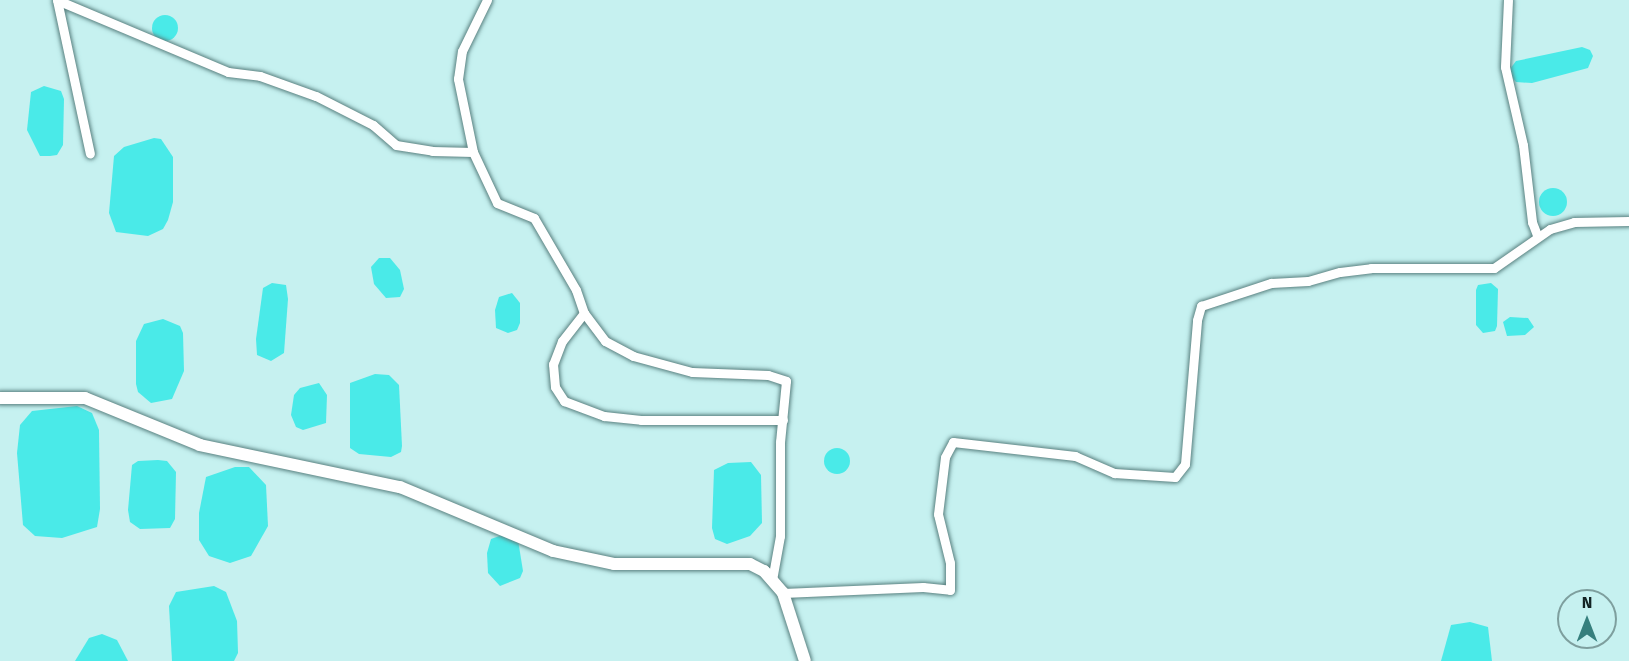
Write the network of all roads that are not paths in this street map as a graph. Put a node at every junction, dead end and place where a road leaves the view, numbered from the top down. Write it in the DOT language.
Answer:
graph roads {
  1 [pos="486,0"];
  2 [pos="1508,0"];
  3 [pos="473,152"];
  4 [pos="90,154"];
  5 [pos="1629,221"];
  6 [pos="1537,235"];
  7 [pos="584,313"];
  8 [pos="0,398"];
  9 [pos="783,420"];
  10 [pos="772,580"];
  11 [pos="783,592"];
  12 [pos="804,661"];
  1 -- 3 [label="street"];
  2 -- 6 [label="street"];
  3 -- 4 [label="street"];
  3 -- 7 [label="street"];
  5 -- 6 [label="street"];
  6 -- 11 [label="street"];
  7 -- 9 [label="street"];
  7 -- 9 [label="street"];
  8 -- 10 [label="street"];
  9 -- 10 [label="street"];
  10 -- 11 [label="street"];
  11 -- 12 [label="street"];
}
